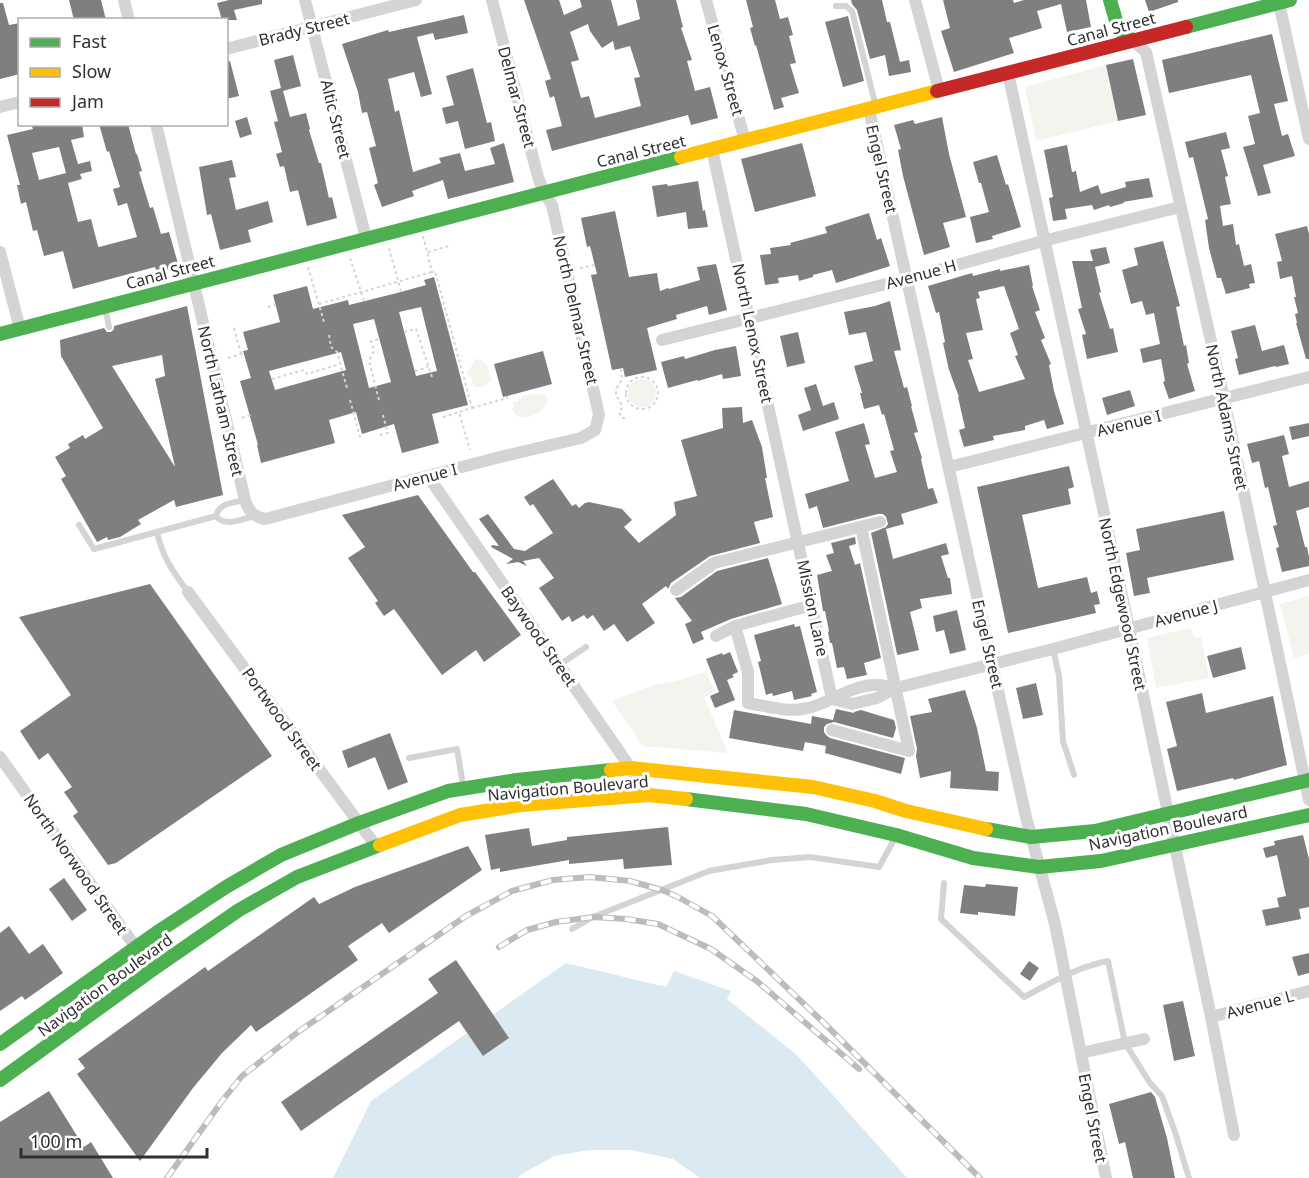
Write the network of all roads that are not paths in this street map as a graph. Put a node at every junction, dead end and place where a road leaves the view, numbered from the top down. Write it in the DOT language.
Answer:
graph roads {
  1 [pos="124,0"];
  2 [pos="305,0"];
  3 [pos="416,0"];
  4 [pos="492,0"];
  5 [pos="706,0"];
  6 [pos="915,0"];
  7 [pos="1110,0"];
  8 [pos="1285,1"];
  9 [pos="836,6"];
  10 [pos="128,18"];
  11 [pos="312,27"];
  12 [pos="1132,40"];
  13 [pos="228,48"];
  14 [pos="1008,73"];
  15 [pos="939,90"];
  16 [pos="18,102"];
  17 [pos="0,107"];
  18 [pos="872,108"];
  19 [pos="156,126"];
  20 [pos="1309,139"];
  21 [pos="745,141"];
  22 [pos="712,149"];
  23 [pos="544,193"];
  24 [pos="1180,207"];
  25 [pos="366,238"];
  26 [pos="1043,241"];
  27 [pos="0,252"];
  28 [pos="906,279"];
  29 [pos="194,283"];
  30 [pos="104,307"];
  31 [pos="750,319"];
  32 [pos="109,327"];
  33 [pos="20,329"];
  34 [pos="0,334"];
  35 [pos="662,340"];
  36 [pos="1309,377"];
  37 [pos="1224,399"];
  38 [pos="596,430"];
  39 [pos="1086,433"];
  40 [pos="949,467"];
  41 [pos="428,476"];
  42 [pos="245,500"];
  43 [pos="216,516"];
  44 [pos="254,516"];
  45 [pos="793,518"];
  46 [pos="880,522"];
  47 [pos="79,525"];
  48 [pos="861,527"];
  49 [pos="157,532"];
  50 [pos="799,542"];
  51 [pos="1309,580"];
  52 [pos="676,590"];
  53 [pos="188,592"];
  54 [pos="1264,592"];
  55 [pos="812,605"];
  56 [pos="735,626"];
  57 [pos="1129,628"];
  58 [pos="716,636"];
  59 [pos="586,647"];
  60 [pos="1053,648"];
  61 [pos="992,663"];
  62 [pos="559,665"];
  63 [pos="896,688"];
  64 [pos="832,699"];
  65 [pos="832,730"];
  66 [pos="0,757"];
  67 [pos="409,758"];
  68 [pos="631,768"];
  69 [pos="1074,775"];
  70 [pos="1307,781"];
  71 [pos="464,789"];
  72 [pos="649,795"];
  73 [pos="1309,800"];
  74 [pos="906,811"];
  75 [pos="1168,813"];
  76 [pos="1309,815"];
  77 [pos="359,824"];
  78 [pos="896,835"];
  79 [pos="1031,837"];
  80 [pos="1174,845"];
  81 [pos="376,846"];
  82 [pos="1039,867"];
  83 [pos="944,883"];
  84 [pos="572,929"];
  85 [pos="135,948"];
  86 [pos="152,970"];
  87 [pos="1065,975"];
  88 [pos="1309,991"];
  89 [pos="1211,1017"];
  90 [pos="1144,1038"];
  91 [pos="1125,1043"];
  92 [pos="0,1044"];
  93 [pos="1080,1053"];
  94 [pos="0,1080"];
  95 [pos="1234,1135"];
  96 [pos="1106,1178"];
  97 [pos="1189,1178"];
  1 -- 10 [label="street"];
  2 -- 11 [label="street, Altic Street"];
  3 -- 11 [label="street, Brady Street"];
  4 -- 23 [label="street, Delmar Street"];
  5 -- 21 [label="street, Lenox Street"];
  6 -- 15 [label="street"];
  7 -- 12 [label="main road"];
  8 -- 12 [label="main road, Canal Street"];
  8 -- 20 [label="street"];
  9 -- 18 [label="lane"];
  11 -- 13 [label="street, Brady Street"];
  11 -- 25 [label="street, Altic Street"];
  12 -- 14 [label="main road, Canal Street"];
  12 -- 24 [label="street, North Adams Street"];
  14 -- 15 [label="main road, Canal Street"];
  14 -- 26 [label="street, North Edgewood Street"];
  15 -- 18 [label="main road, Canal Street"];
  16 -- 17 [label="street"];
  18 -- 21 [label="main road, Canal Street"];
  18 -- 28 [label="street, Engel Street"];
  19 -- 29 [label="street, North Latham Street"];
  21 -- 22 [label="main road, Canal Street"];
  22 -- 23 [label="main road, Canal Street"];
  22 -- 31 [label="street, North Lenox Street"];
  23 -- 25 [label="main road, Canal Street"];
  23 -- 38 [label="street, North Delmar Street"];
  24 -- 26 [label="street, Avenue H"];
  24 -- 37 [label="street, North Adams Street"];
  25 -- 29 [label="main road, Canal Street"];
  26 -- 28 [label="street, Avenue H"];
  26 -- 39 [label="street, North Edgewood Street"];
  27 -- 33 [label="street"];
  28 -- 31 [label="street, Avenue H"];
  28 -- 40 [label="street, Engel Street"];
  29 -- 30 [label="main road, Canal Street"];
  29 -- 42 [label="street, North Latham Street"];
  30 -- 32 [label="lane"];
  30 -- 33 [label="main road, Canal Street"];
  31 -- 35 [label="street, Avenue H"];
  31 -- 45 [label="street, North Lenox Street"];
  33 -- 34 [label="main road, Canal Street"];
  36 -- 37 [label="street, Avenue I"];
  37 -- 39 [label="street, Avenue I"];
  37 -- 54 [label="street, North Adams Street"];
  38 -- 41 [label="street, Avenue I"];
  39 -- 40 [label="street, Avenue I"];
  39 -- 57 [label="street, North Edgewood Street"];
  40 -- 61 [label="street, Engel Street"];
  41 -- 44 [label="street, Avenue I"];
  41 -- 62 [label="street, Baywood Street"];
  42 -- 43 [label="lane"];
  42 -- 44 [label="street, North Latham Street"];
  43 -- 44 [label="lane"];
  43 -- 49 [label="lane"];
  45 -- 50 [label="street, Mission Lane"];
  46 -- 48 [label="street"];
  47 -- 49 [label="lane"];
  48 -- 50 [label="street"];
  48 -- 63 [label="street"];
  49 -- 53 [label="lane"];
  50 -- 52 [label="street"];
  50 -- 55 [label="street, Mission Lane"];
  51 -- 54 [label="street, Avenue J"];
  53 -- 77 [label="street, Portwood Street"];
  54 -- 57 [label="street, Avenue J"];
  54 -- 70 [label="street, North Adams Street"];
  55 -- 56 [label="street"];
  55 -- 64 [label="street, Mission Lane"];
  56 -- 58 [label="street"];
  56 -- 64 [label="street, Avenue J"];
  57 -- 60 [label="street, Avenue J"];
  57 -- 75 [label="street, North Edgewood Street"];
  59 -- 62 [label="lane"];
  60 -- 61 [label="street, Avenue J"];
  60 -- 69 [label="lane"];
  61 -- 63 [label="street, Avenue J"];
  61 -- 79 [label="street, Engel Street"];
  62 -- 68 [label="street, Baywood Street"];
  63 -- 64 [label="street, Avenue J"];
  63 -- 65 [label="street"];
  66 -- 85 [label="street, North Norwood Street"];
  67 -- 71 [label="lane"];
  68 -- 71 [label="main road, Navigation Boulevard"];
  68 -- 72 [label="street, Baywood Street"];
  68 -- 74 [label="main road, Navigation Boulevard"];
  70 -- 73 [label="street, North Adams Street"];
  70 -- 75 [label="main road, Navigation Boulevard"];
  71 -- 77 [label="main road, Navigation Boulevard"];
  72 -- 78 [label="main road, Navigation Boulevard"];
  72 -- 81 [label="main road, Navigation Boulevard"];
  74 -- 78 [label="main road"];
  74 -- 79 [label="main road, Navigation Boulevard"];
  75 -- 79 [label="main road, Navigation Boulevard"];
  75 -- 80 [label="street, North Edgewood Street"];
  76 -- 80 [label="main road, Navigation Boulevard"];
  77 -- 81 [label="street, Portwood Street"];
  77 -- 85 [label="main road, Navigation Boulevard"];
  78 -- 82 [label="main road, Navigation Boulevard"];
  78 -- 84 [label="lane"];
  79 -- 82 [label="street, Engel Street"];
  80 -- 82 [label="main road, Navigation Boulevard"];
  80 -- 89 [label="street, North Edgewood Street"];
  81 -- 86 [label="main road, Navigation Boulevard"];
  82 -- 87 [label="street, Engel Street"];
  83 -- 87 [label="lane"];
  85 -- 86 [label="street, North Norwood Street"];
  85 -- 92 [label="main road, Navigation Boulevard"];
  86 -- 94 [label="main road, Navigation Boulevard"];
  87 -- 91 [label="lane"];
  87 -- 93 [label="street, Engel Street"];
  88 -- 89 [label="street, Avenue L"];
  89 -- 95 [label="street, North Edgewood Street"];
  90 -- 91 [label="street"];
  91 -- 93 [label="street"];
  91 -- 97 [label="lane"];
  93 -- 96 [label="street, Engel Street"];
}
